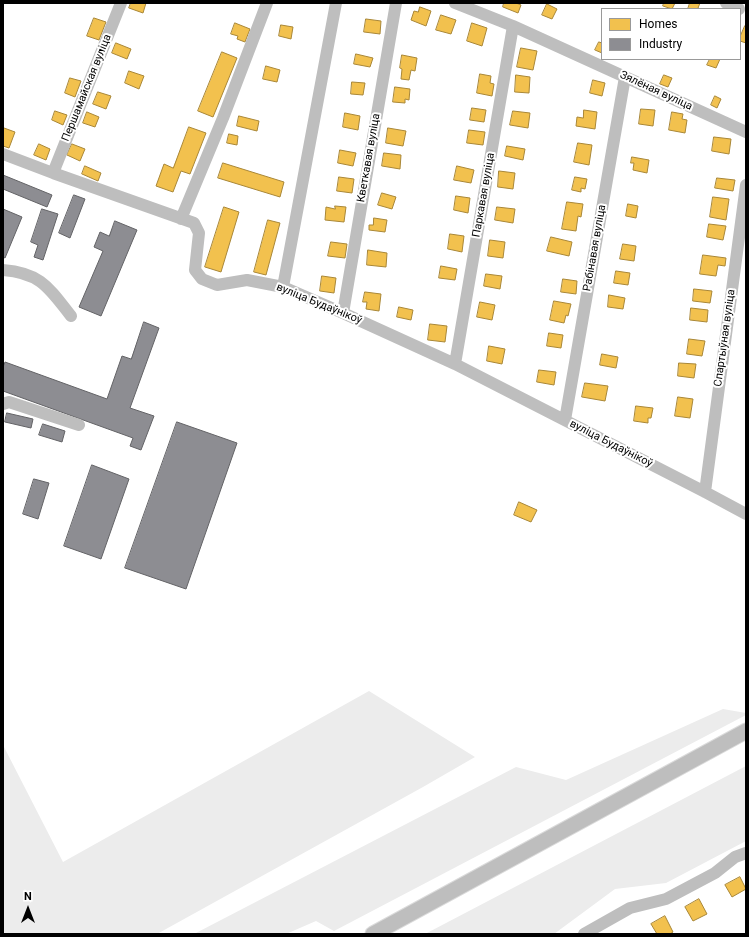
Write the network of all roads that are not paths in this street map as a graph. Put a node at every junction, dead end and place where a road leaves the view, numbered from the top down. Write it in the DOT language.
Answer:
graph roads {
  1 [pos="121,3"];
  2 [pos="267,3"];
  3 [pos="336,3"];
  4 [pos="396,3"];
  5 [pos="455,3"];
  6 [pos="726,3"];
  7 [pos="737,8"];
  8 [pos="513,26"];
  9 [pos="625,77"];
  10 [pos="746,132"];
  11 [pos="3,154"];
  12 [pos="53,173"];
  13 [pos="746,185"];
  14 [pos="180,219"];
  15 [pos="3,270"];
  16 [pos="283,287"];
  17 [pos="343,313"];
  18 [pos="71,316"];
  19 [pos="455,364"];
  20 [pos="3,404"];
  21 [pos="565,420"];
  22 [pos="80,425"];
  23 [pos="705,492"];
  24 [pos="746,514"];
  25 [pos="746,731"];
  26 [pos="746,853"];
  27 [pos="373,934"];
  28 [pos="584,934"];
  1 -- 12 [label="street, Першамайская вуліца"];
  2 -- 14 [label="street"];
  3 -- 16 [label="street"];
  4 -- 17 [label="street, Кветкавая вуліца"];
  5 -- 8 [label="street, Зялёная вуліца"];
  6 -- 7 [label="street"];
  8 -- 9 [label="street, Зялёная вуліца"];
  8 -- 19 [label="street, Паркавая вуліца"];
  9 -- 10 [label="street, Зялёная вуліца"];
  9 -- 21 [label="street, Рабінавая вуліца"];
  11 -- 12 [label="street, вуліца Будаўнікоў"];
  12 -- 14 [label="street, вуліца Будаўнікоў"];
  13 -- 23 [label="street, Спартыўная вуліца"];
  14 -- 16 [label="street, вуліца Будаўнікоў"];
  15 -- 18 [label="street"];
  16 -- 17 [label="street, вуліца Будаўнікоў"];
  17 -- 19 [label="street, вуліца Будаўнікоў"];
  19 -- 21 [label="street, вуліца Будаўнікоў"];
  20 -- 22 [label="street"];
  21 -- 23 [label="street, вуліца Будаўнікоў"];
  23 -- 24 [label="street, вуліца Будаўнікоў"];
  25 -- 27 [label="main road"];
  26 -- 28 [label="street"];
}
